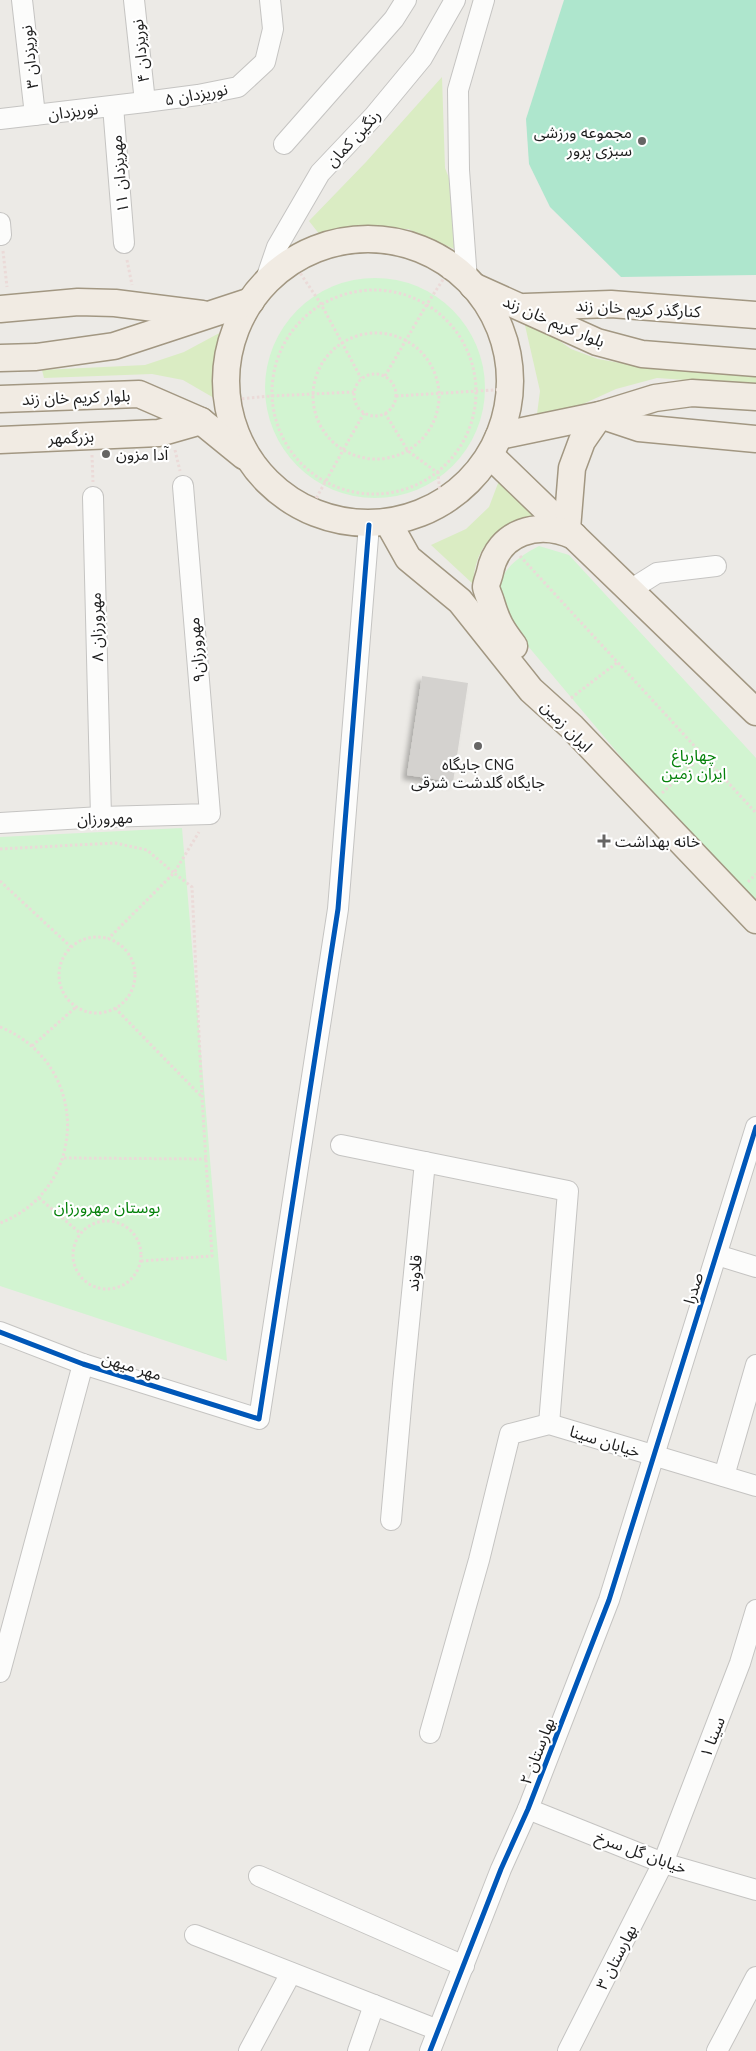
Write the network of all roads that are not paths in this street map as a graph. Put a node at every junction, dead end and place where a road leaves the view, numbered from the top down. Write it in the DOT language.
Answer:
graph roads {
  1 [pos="22,0"];
  2 [pos="134,0"];
  3 [pos="270,0"];
  4 [pos="406,0"];
  5 [pos="455,0"];
  6 [pos="484,0"];
  7 [pos="393,10"];
  8 [pos="145,102"];
  9 [pos="113,106"];
  10 [pos="35,115"];
  11 [pos="0,119"];
  12 [pos="284,144"];
  13 [pos="124,243"];
  14 [pos="464,277"];
  15 [pos="257,293"];
  16 [pos="520,307"];
  17 [pos="5,308"];
  18 [pos="205,315"];
  19 [pos="756,315"];
  20 [pos="0,358"];
  21 [pos="756,364"];
  22 [pos="756,397"];
  23 [pos="0,399"];
  24 [pos="600,415"];
  25 [pos="201,421"];
  26 [pos="756,439"];
  27 [pos="0,440"];
  28 [pos="495,446"];
  29 [pos="251,462"];
  30 [pos="183,486"];
  31 [pos="93,497"];
  32 [pos="379,524"];
  33 [pos="571,533"];
  34 [pos="716,566"];
  35 [pos="630,590"];
  36 [pos="756,712"];
  37 [pos="565,717"];
  38 [pos="210,814"];
  39 [pos="101,817"];
  40 [pos="0,824"];
  41 [pos="756,920"];
  42 [pos="756,1127"];
  43 [pos="341,1145"];
  44 [pos="425,1162"];
  45 [pos="716,1255"];
  46 [pos="756,1267"];
  47 [pos="0,1332"];
  48 [pos="83,1364"];
  49 [pos="756,1365"];
  50 [pos="549,1424"];
  51 [pos="655,1456"];
  52 [pos="724,1476"];
  53 [pos="756,1486"];
  54 [pos="391,1520"];
  55 [pos="756,1610"];
  56 [pos="6,1628"];
  57 [pos="748,1666"];
  58 [pos="0,1672"];
  59 [pos="430,1733"];
  60 [pos="528,1809"];
  61 [pos="663,1863"];
  62 [pos="259,1876"];
  63 [pos="756,1890"];
  64 [pos="195,1935"];
  65 [pos="464,1966"];
  66 [pos="291,1973"];
  67 [pos="756,1976"];
  68 [pos="374,2005"];
  69 [pos="438,2030"];
  70 [pos="249,2051"];
  71 [pos="358,2051"];
  72 [pos="430,2051"];
  73 [pos="568,2051"];
  74 [pos="717,2051"];
  1 -- 10 [label="street, نوریزدان ۳"];
  2 -- 8 [label="street, نوریزدان ۴"];
  3 -- 8 [label="street, نوریزدان ۵"];
  4 -- 7 [label="street"];
  5 -- 15 [label="street, رنگین کمان"];
  6 -- 14 [label="street"];
  7 -- 12 [label="street"];
  8 -- 9 [label="street, نوریزدان"];
  9 -- 10 [label="street, نوریزدان"];
  9 -- 13 [label="street, مهریزدان ۱۱"];
  10 -- 11 [label="street, نوریزدان"];
  14 -- 15 [label="main road, بلوار کریم خان زند"];
  14 -- 16 [label="main road, بلوار کریم خان زند"];
  14 -- 28 [label="main road"];
  15 -- 18 [label="main road"];
  15 -- 29 [label="main road"];
  16 -- 19 [label="main road, کنارگذر کریم خان زند"];
  16 -- 21 [label="main road, بلوار کریم خان زند"];
  17 -- 18 [label="main road"];
  18 -- 20 [label="main road"];
  22 -- 24 [label="main road"];
  23 -- 25 [label="main road, بلوار کریم خان زند"];
  24 -- 26 [label="main road"];
  24 -- 28 [label="main road"];
  24 -- 33 [label="main road"];
  25 -- 27 [label="main road, بزرگمهر"];
  25 -- 29 [label="main road, بلوار کریم خان زند"];
  28 -- 32 [label="main road"];
  28 -- 33 [label="main road"];
  29 -- 32 [label="main road"];
  30 -- 38 [label="street, مهرورزان۹"];
  31 -- 39 [label="street, مهرورزان ۸"];
  32 -- 37 [label="main road, ایران زمین"];
  32 -- 48 [label="street, مهر میهن"];
  33 -- 35 [label="main road"];
  33 -- 37 [label="main road"];
  34 -- 35 [label="street"];
  35 -- 36 [label="main road"];
  37 -- 41 [label="main road, ایران زمین"];
  38 -- 39 [label="street, مهرورزان"];
  39 -- 40 [label="street, مهرورزان"];
  42 -- 45 [label="street, صدرا"];
  43 -- 44 [label="street"];
  44 -- 50 [label="street"];
  44 -- 54 [label="street, قلاوند"];
  45 -- 46 [label="street"];
  45 -- 51 [label="street, صدرا"];
  47 -- 48 [label="street, مهر میهن"];
  48 -- 56 [label="street"];
  49 -- 52 [label="street"];
  50 -- 51 [label="street, خیابان سینا"];
  50 -- 59 [label="street, خیابان سینا"];
  51 -- 52 [label="street, خیابان سینا"];
  51 -- 60 [label="street, بهارستان ۲"];
  52 -- 53 [label="street, خیابان سینا"];
  55 -- 57 [label="street, سینا ۱"];
  56 -- 58 [label="street"];
  57 -- 61 [label="street, سینا ۱"];
  60 -- 61 [label="street, خیابان گل سرخ"];
  60 -- 65 [label="street, بهارستان ۲"];
  61 -- 63 [label="street, خیابان گل سرخ"];
  61 -- 73 [label="street, بهارستان ۳"];
  62 -- 65 [label="street"];
  64 -- 66 [label="street"];
  65 -- 69 [label="street, بهارستان ۲"];
  66 -- 68 [label="street"];
  66 -- 70 [label="street"];
  67 -- 74 [label="street"];
  68 -- 69 [label="street"];
  68 -- 71 [label="street"];
  69 -- 72 [label="street, بهارستان ۲"];
}
